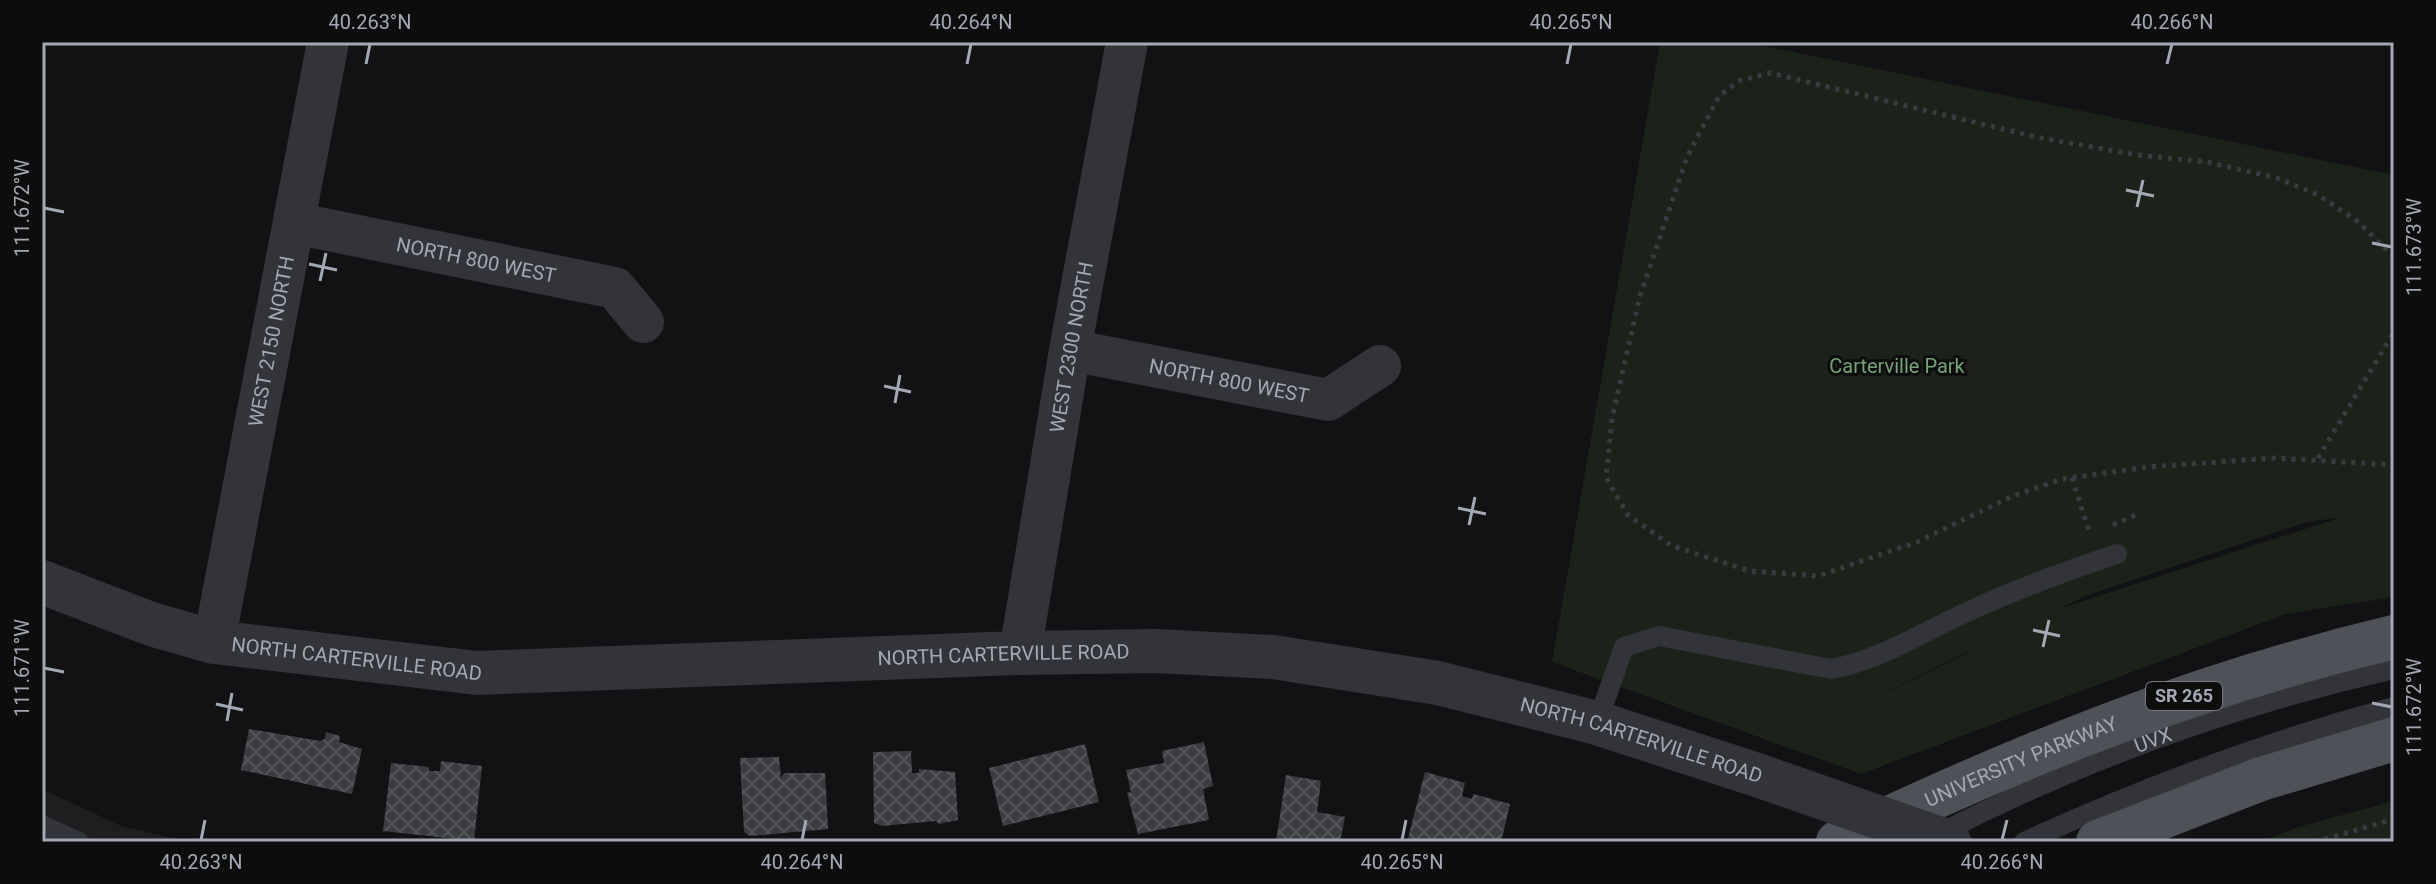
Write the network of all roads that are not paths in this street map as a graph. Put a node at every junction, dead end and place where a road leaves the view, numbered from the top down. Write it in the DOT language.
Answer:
graph roads {
  1 [pos="328,42"];
  2 [pos="1127,42"];
  3 [pos="294,223"];
  4 [pos="643,322"];
  5 [pos="1070,350"];
  6 [pos="1380,366"];
  7 [pos="2117,554"];
  8 [pos="42,582"];
  9 [pos="2394,637"];
  10 [pos="214,642"];
  11 [pos="1020,653"];
  12 [pos="2394,669"];
  13 [pos="2394,707"];
  14 [pos="1597,723"];
  15 [pos="2394,739"];
  16 [pos="42,825"];
  17 [pos="79,842"];
  18 [pos="1838,842"];
  19 [pos="1924,842"];
  20 [pos="1949,842"];
  21 [pos="2024,842"];
  22 [pos="2098,842"];
  1 -- 3 [label="street, WEST 2150 NORTH"];
  2 -- 5 [label="street, WEST 2300 NORTH"];
  3 -- 4 [label="street, NORTH 800 WEST"];
  3 -- 10 [label="street, WEST 2150 NORTH"];
  5 -- 6 [label="street, NORTH 800 WEST"];
  5 -- 11 [label="street, WEST 2300 NORTH"];
  7 -- 14 [label="lane"];
  8 -- 10 [label="street, NORTH CARTERVILLE ROAD"];
  9 -- 18 [label="main road, UNIVERSITY PARKWAY / SR 265"];
  10 -- 11 [label="street, NORTH CARTERVILLE ROAD"];
  11 -- 14 [label="street, NORTH CARTERVILLE ROAD"];
  12 -- 19 [label="lane, UVX"];
  13 -- 21 [label="lane"];
  14 -- 20 [label="street, NORTH CARTERVILLE ROAD, bridge"];
  15 -- 22 [label="main road"];
  16 -- 17 [label="lane"];
}
